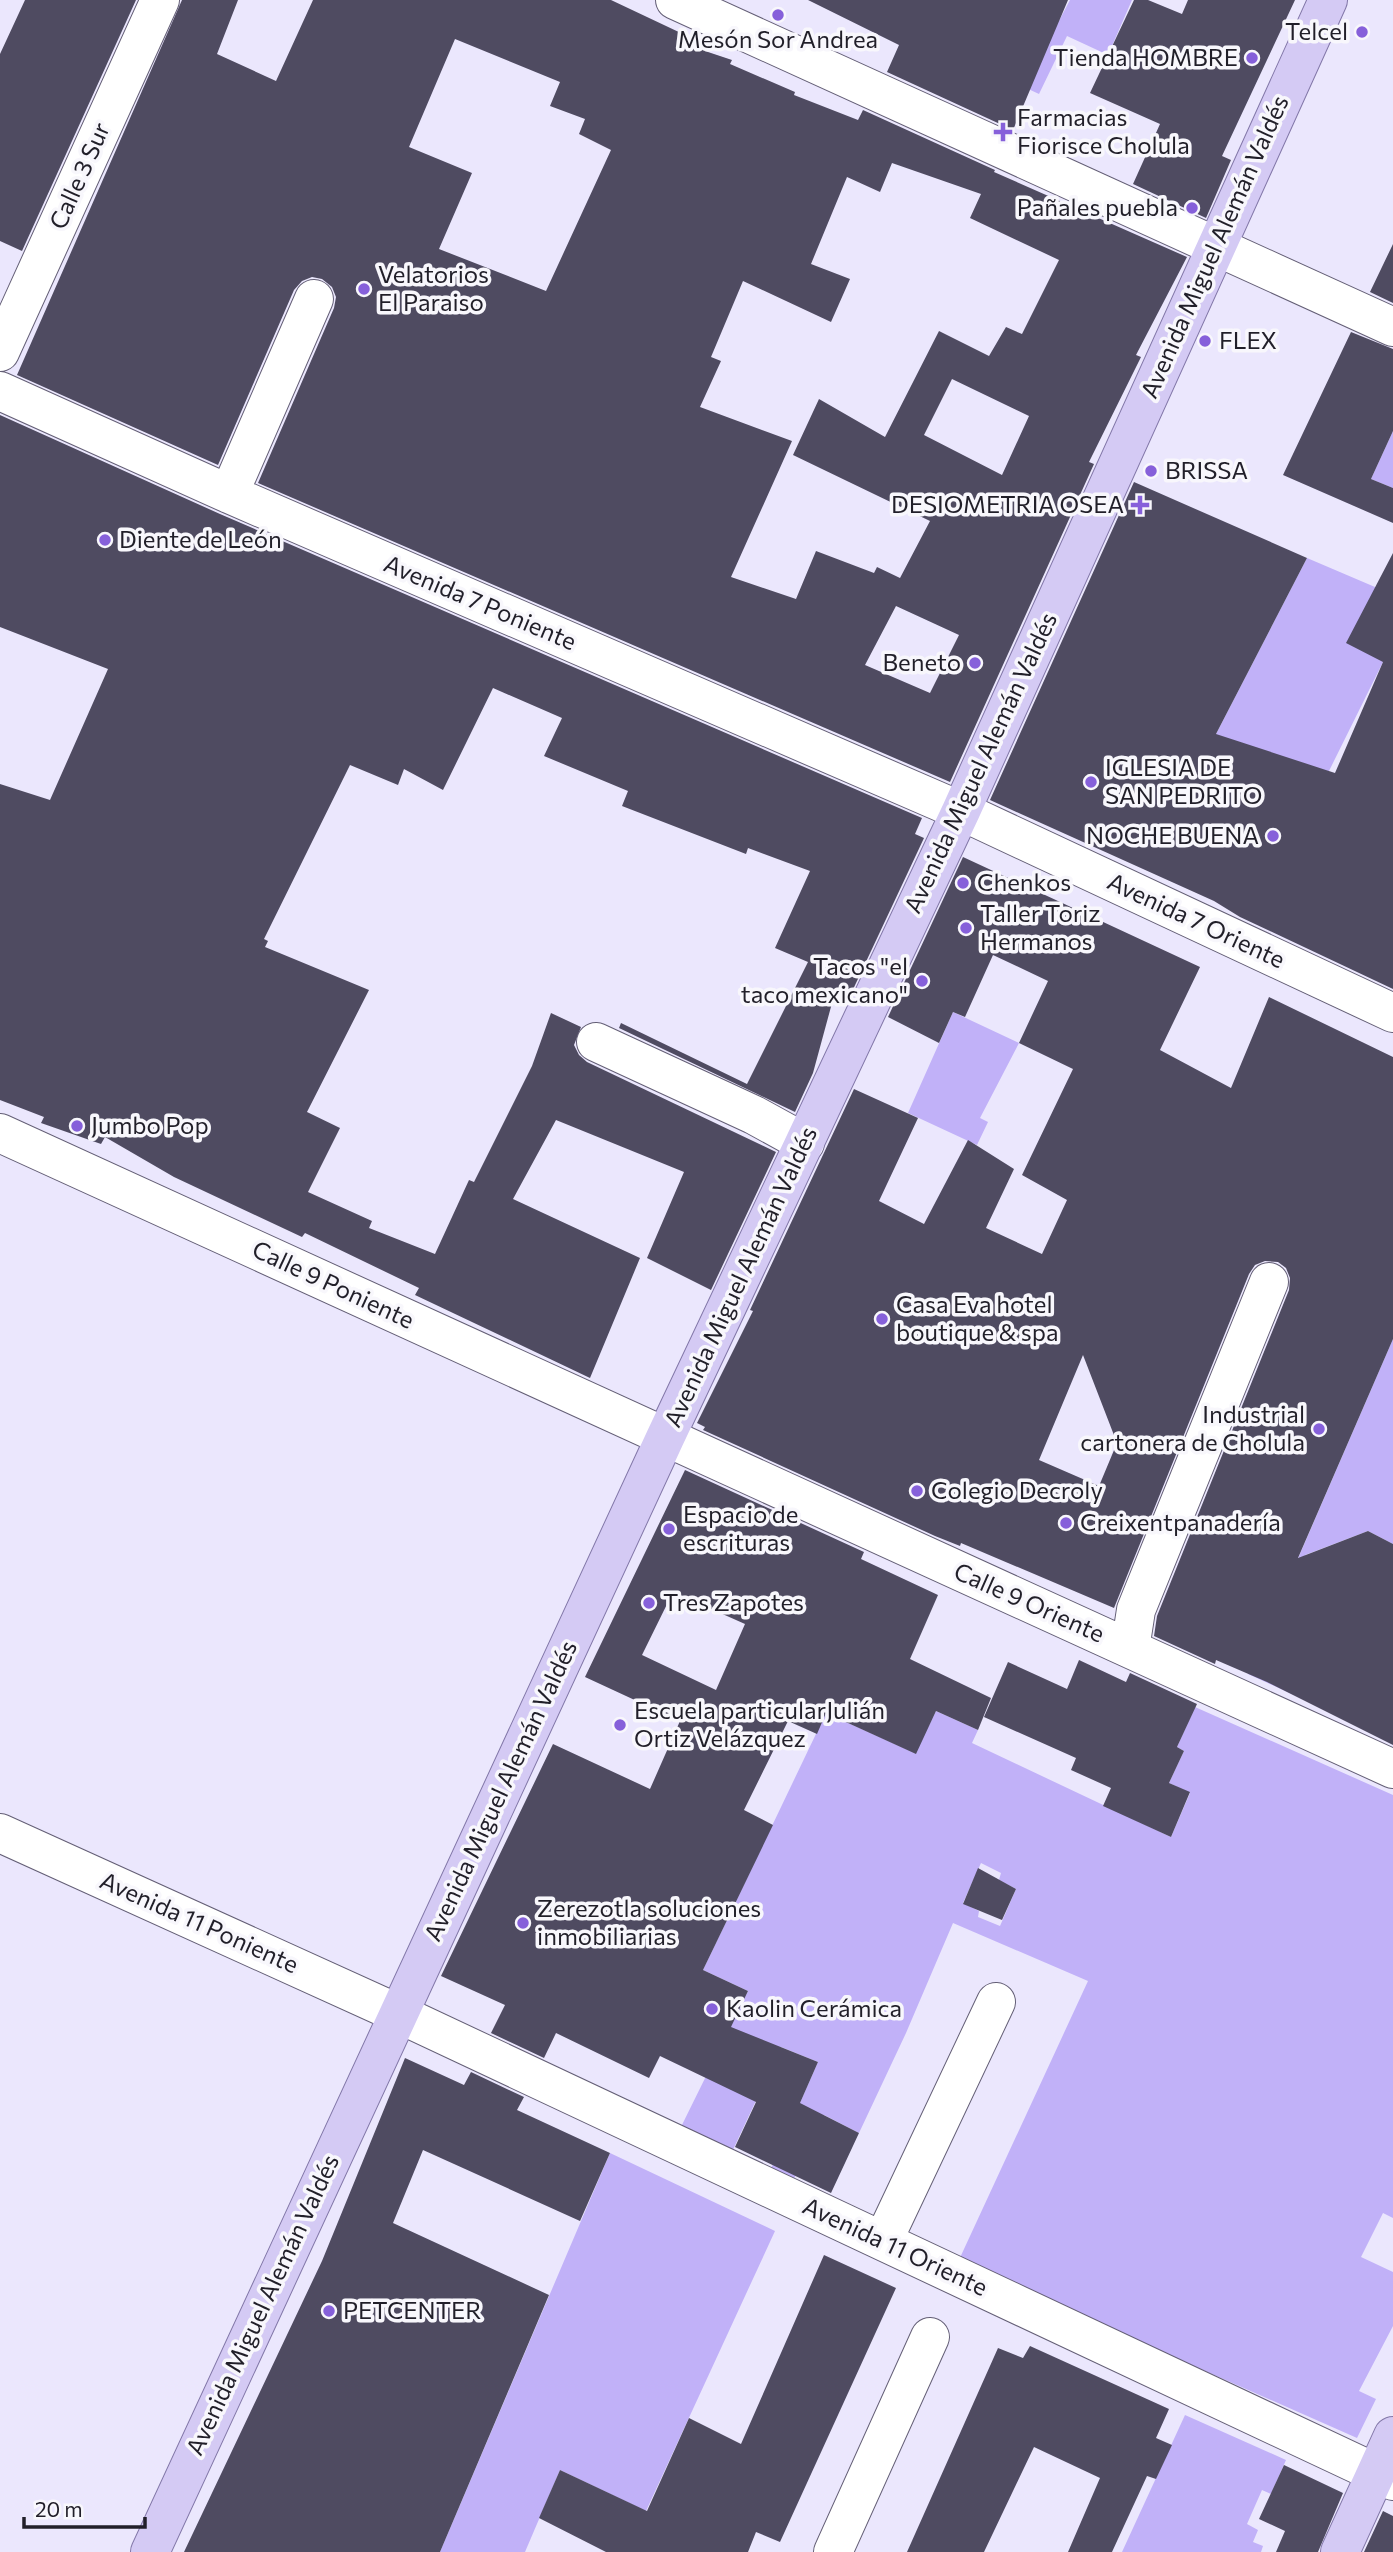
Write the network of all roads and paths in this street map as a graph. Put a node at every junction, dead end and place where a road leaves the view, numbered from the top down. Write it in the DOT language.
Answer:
graph roads {
  1 [pos="160,0"];
  2 [pos="675,0"];
  3 [pos="1328,0"];
  4 [pos="1215,245"];
  5 [pos="314,299"];
  6 [pos="1393,327"];
  7 [pos="0,352"];
  8 [pos="0,391"];
  9 [pos="229,494"];
  10 [pos="961,811"];
  11 [pos="1393,1013"];
  12 [pos="596,1042"];
  13 [pos="0,1133"];
  14 [pos="805,1143"];
  15 [pos="1269,1282"];
  16 [pos="665,1438"];
  17 [pos="1130,1649"];
  18 [pos="1393,1769"];
  19 [pos="0,1833"];
  20 [pos="996,2002"];
  21 [pos="397,2013"];
  22 [pos="883,2241"];
  23 [pos="930,2337"];
  24 [pos="1393,2436"];
  25 [pos="1384,2477"];
  26 [pos="150,2552"];
  27 [pos="833,2552"];
  28 [pos="1340,2552"];
  1 -- 7 [label="street, Calle 3 Sur"];
  2 -- 4 [label="street"];
  3 -- 4 [label="main road, Avenida Miguel Alemán Valdés"];
  4 -- 6 [label="street"];
  4 -- 10 [label="main road, Avenida Miguel Alemán Valdés"];
  5 -- 9 [label="street"];
  8 -- 9 [label="street, Avenida 7 Poniente"];
  9 -- 10 [label="street, Avenida 7 Poniente"];
  10 -- 11 [label="street, Avenida 7 Oriente"];
  10 -- 14 [label="main road, Avenida Miguel Alemán Valdés"];
  12 -- 14 [label="street"];
  13 -- 16 [label="street, Calle 9 Poniente"];
  14 -- 16 [label="main road, Avenida Miguel Alemán Valdés"];
  15 -- 17 [label="street"];
  16 -- 17 [label="street, Calle 9 Oriente"];
  16 -- 21 [label="main road, Avenida Miguel Alemán Valdés"];
  17 -- 18 [label="street, Calle 9 Oriente"];
  19 -- 21 [label="street, Avenida 11 Poniente"];
  20 -- 22 [label="street"];
  21 -- 22 [label="street, Avenida 11 Oriente"];
  21 -- 26 [label="main road, Avenida Miguel Alemán Valdés"];
  22 -- 25 [label="street, Avenida 11 Oriente"];
  23 -- 27 [label="street"];
  24 -- 25 [label="main road"];
  25 -- 28 [label="main road"];
}
